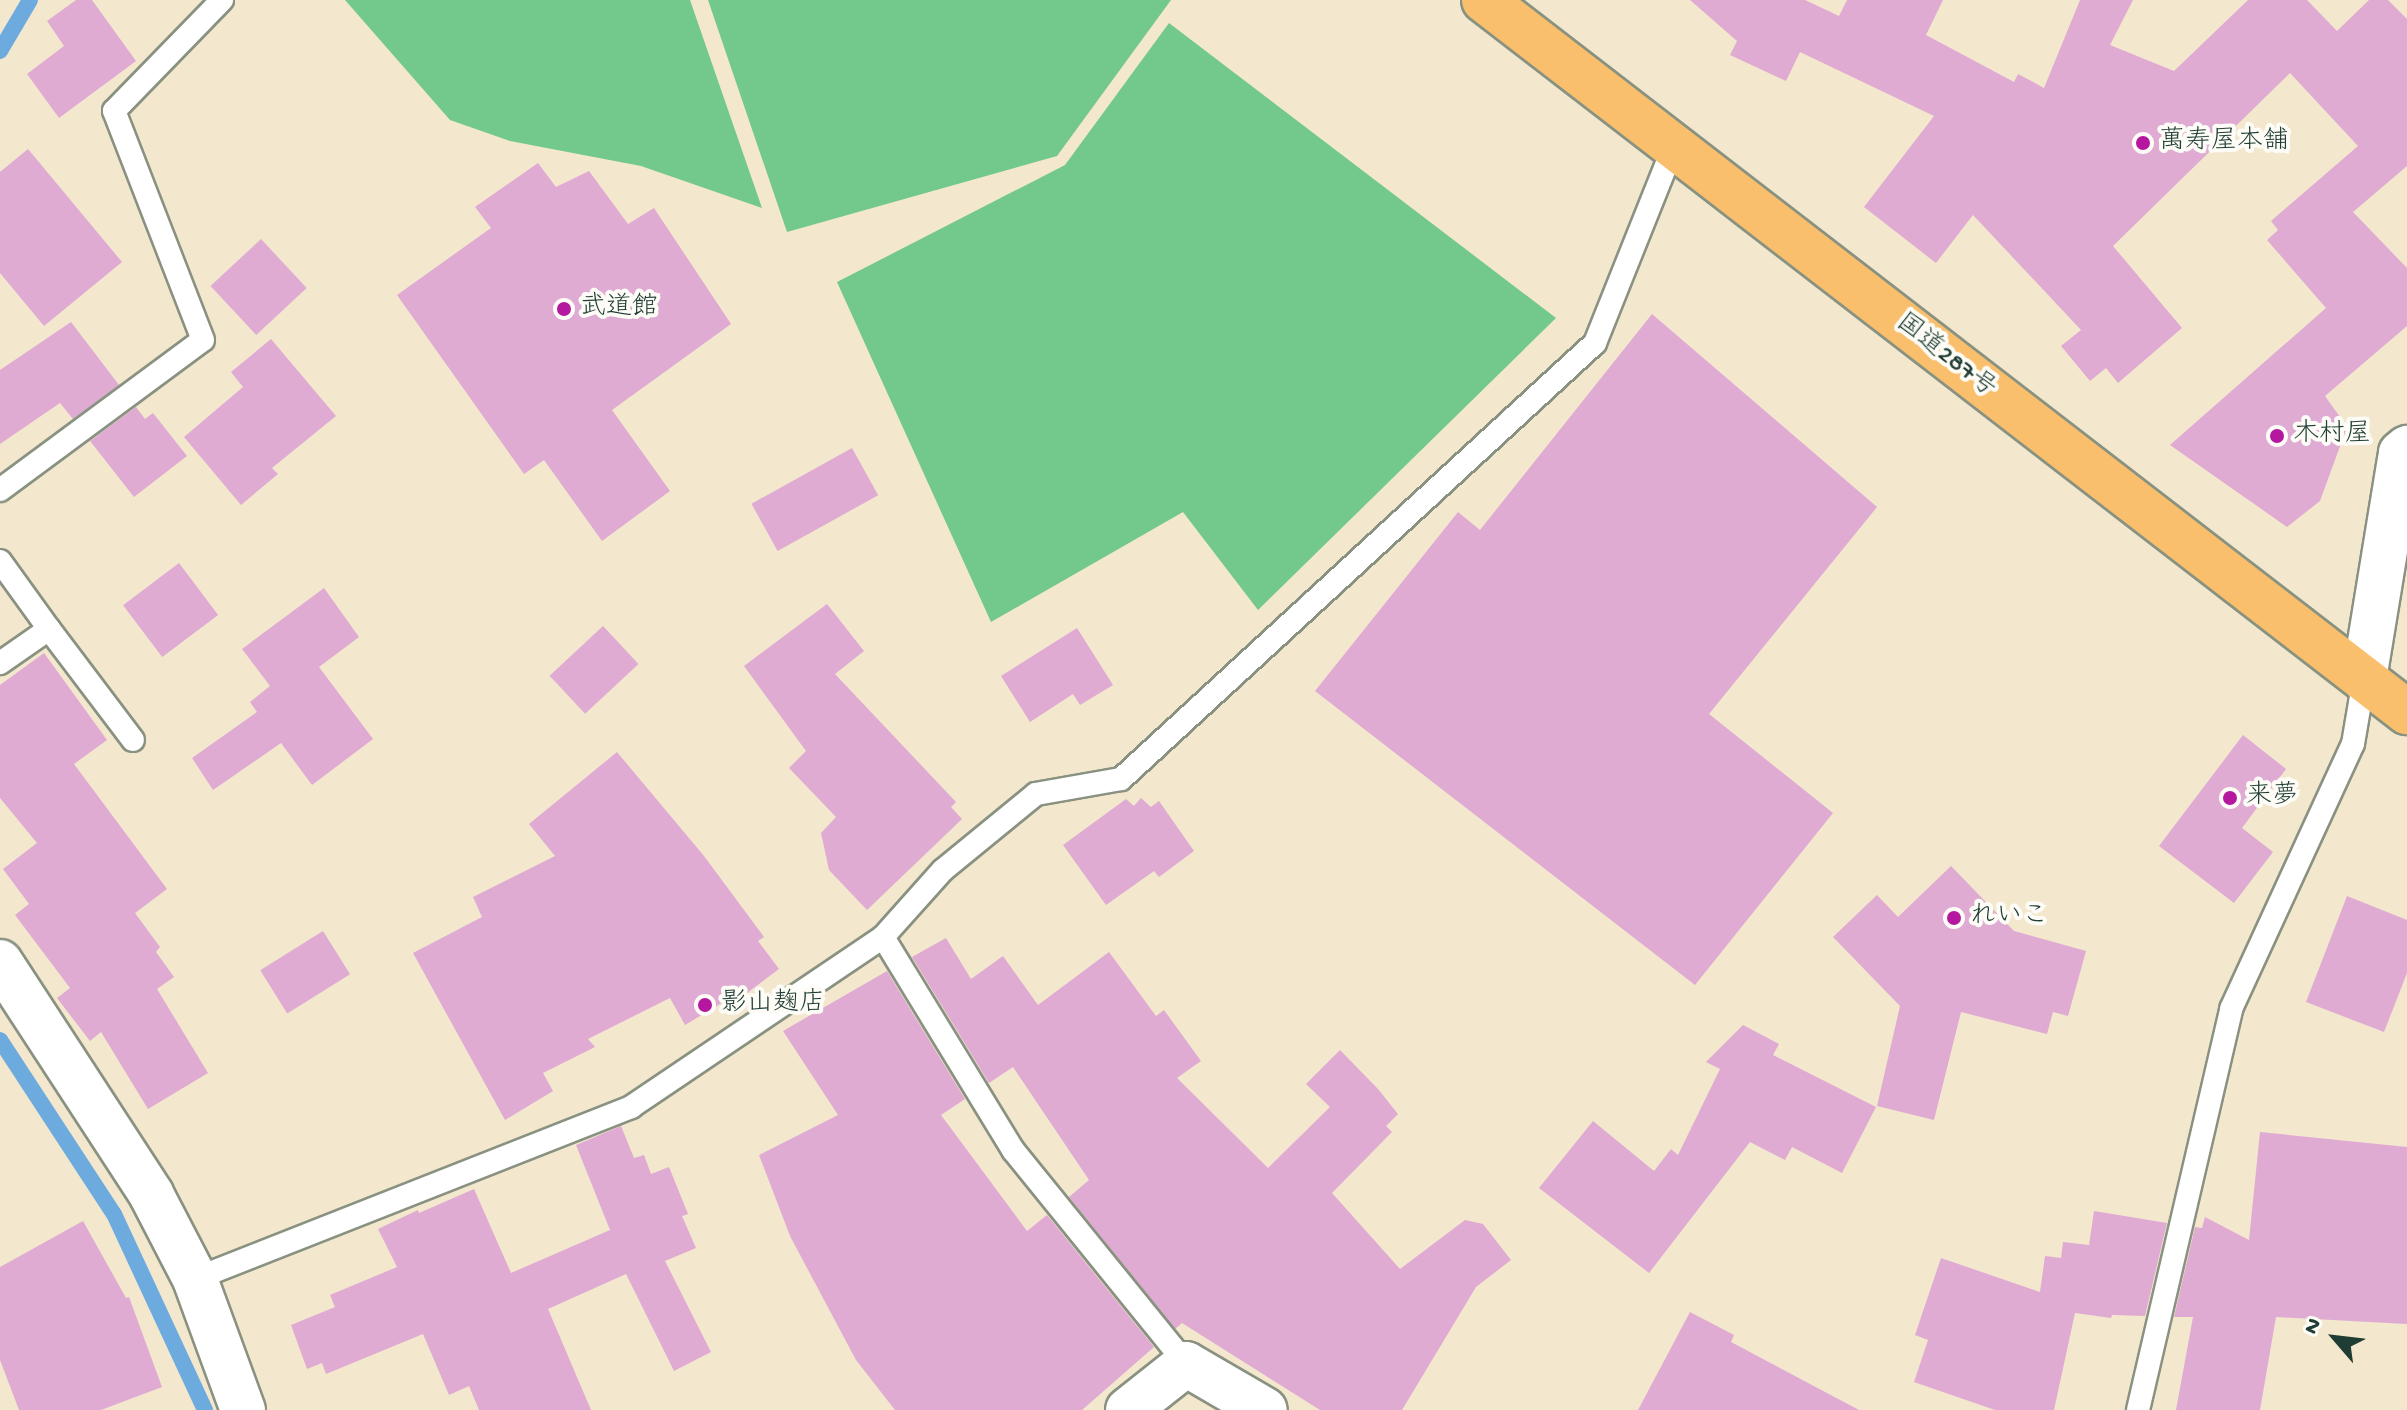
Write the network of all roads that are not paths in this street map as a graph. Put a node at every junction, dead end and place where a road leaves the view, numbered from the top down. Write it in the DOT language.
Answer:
graph roads {
  1 [pos="222,0"];
  2 [pos="1484,0"];
  3 [pos="1673,148"];
  4 [pos="2407,448"];
  5 [pos="0,490"];
  6 [pos="0,561"];
  7 [pos="49,629"];
  8 [pos="0,663"];
  9 [pos="2364,679"];
  10 [pos="2407,712"];
  11 [pos="133,740"];
  12 [pos="883,937"];
  13 [pos="1,962"];
  14 [pos="195,1279"];
  15 [pos="1186,1364"];
  16 [pos="243,1410"];
  17 [pos="1128,1410"];
  18 [pos="1265,1410"];
  19 [pos="2138,1410"];
  1 -- 5 [label="lane"];
  2 -- 3 [label="highway, 国道287号"];
  3 -- 9 [label="highway, 国道287号"];
  3 -- 12 [label="lane"];
  4 -- 9 [label="street"];
  6 -- 7 [label="lane"];
  7 -- 8 [label="lane"];
  7 -- 11 [label="lane"];
  9 -- 10 [label="highway, 国道287号"];
  9 -- 19 [label="lane"];
  12 -- 14 [label="lane"];
  12 -- 15 [label="lane"];
  13 -- 14 [label="street"];
  14 -- 16 [label="street"];
  15 -- 17 [label="street"];
  15 -- 18 [label="street"];
}
